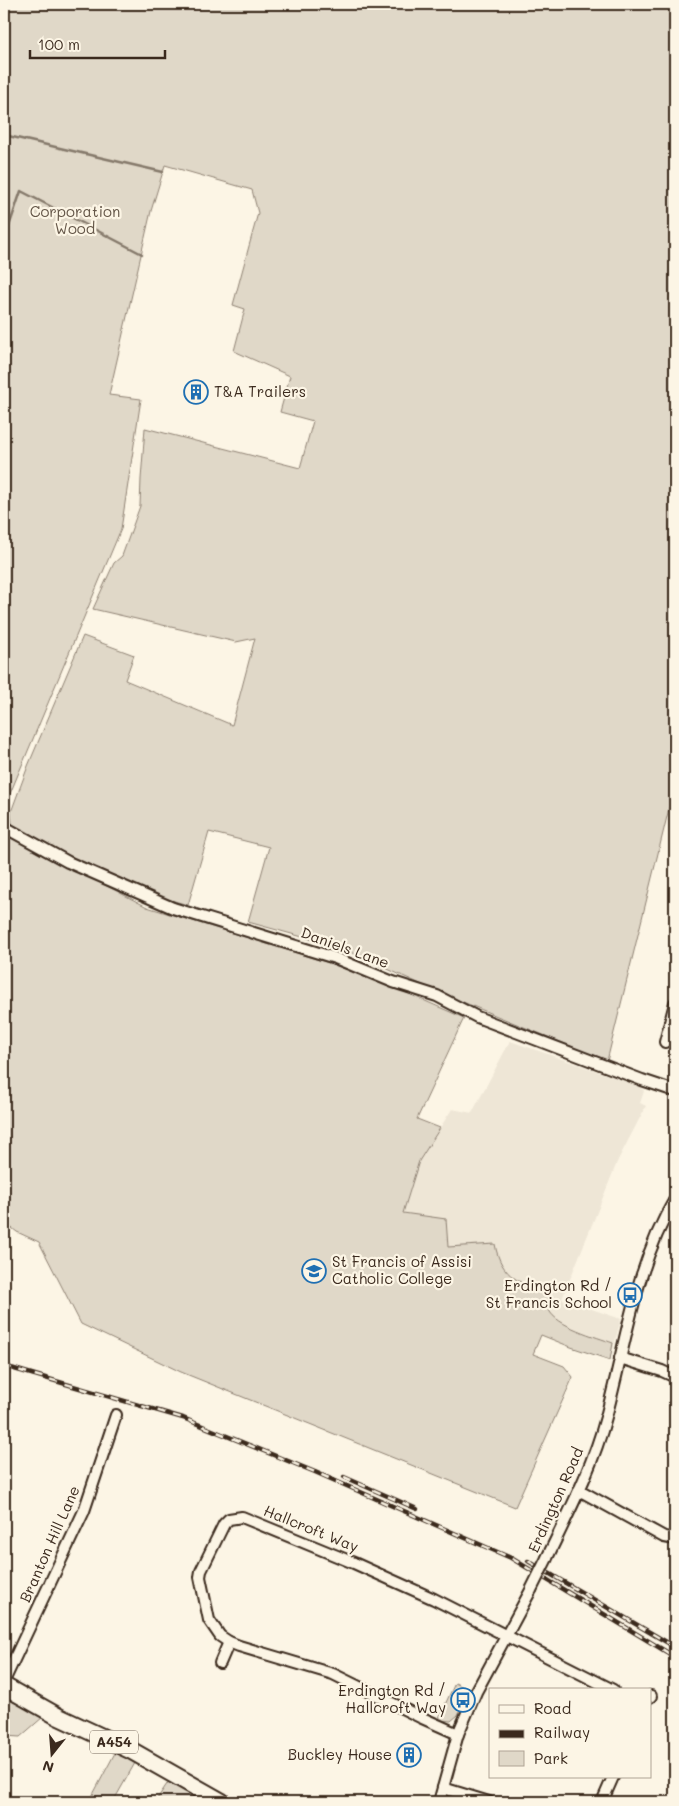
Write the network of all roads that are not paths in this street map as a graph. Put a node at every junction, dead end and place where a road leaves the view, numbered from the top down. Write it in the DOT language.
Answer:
graph roads {
  1 [pos="8,829"];
  2 [pos="675,1003"];
  3 [pos="672,1025"];
  4 [pos="665,1042"];
  5 [pos="675,1091"];
  6 [pos="675,1199"];
  7 [pos="620,1358"];
  8 [pos="675,1378"];
  9 [pos="116,1415"];
  10 [pos="579,1490"];
  11 [pos="675,1539"];
  12 [pos="505,1636"];
  13 [pos="229,1642"];
  14 [pos="220,1663"];
  15 [pos="4,1680"];
  16 [pos="4,1686"];
  17 [pos="609,1688"];
  18 [pos="458,1734"];
  19 [pos="614,1778"];
  20 [pos="443,1788"];
  21 [pos="222,1802"];
  22 [pos="438,1802"];
  23 [pos="489,1802"];
  24 [pos="602,1802"];
  1 -- 5 [label="street, Daniels Lane"];
  2 -- 3 [label="street"];
  3 -- 4 [label="street"];
  6 -- 7 [label="street, Erdington Road"];
  7 -- 8 [label="street"];
  7 -- 10 [label="street, Erdington Road"];
  9 -- 15 [label="street, Branton Hill Lane"];
  10 -- 11 [label="street"];
  10 -- 12 [label="street, Erdington Road, bridge"];
  12 -- 13 [label="street, Hallcroft Way"];
  12 -- 17 [label="street, Hallcroft Way"];
  12 -- 18 [label="street, Erdington Road"];
  13 -- 14 [label="street"];
  13 -- 18 [label="street, Hallcroft Way"];
  16 -- 21 [label="main road, A454"];
  18 -- 20 [label="street, Erdington Road"];
  19 -- 24 [label="street"];
  20 -- 22 [label="street, Erdington Road"];
  20 -- 23 [label="street"];
}
